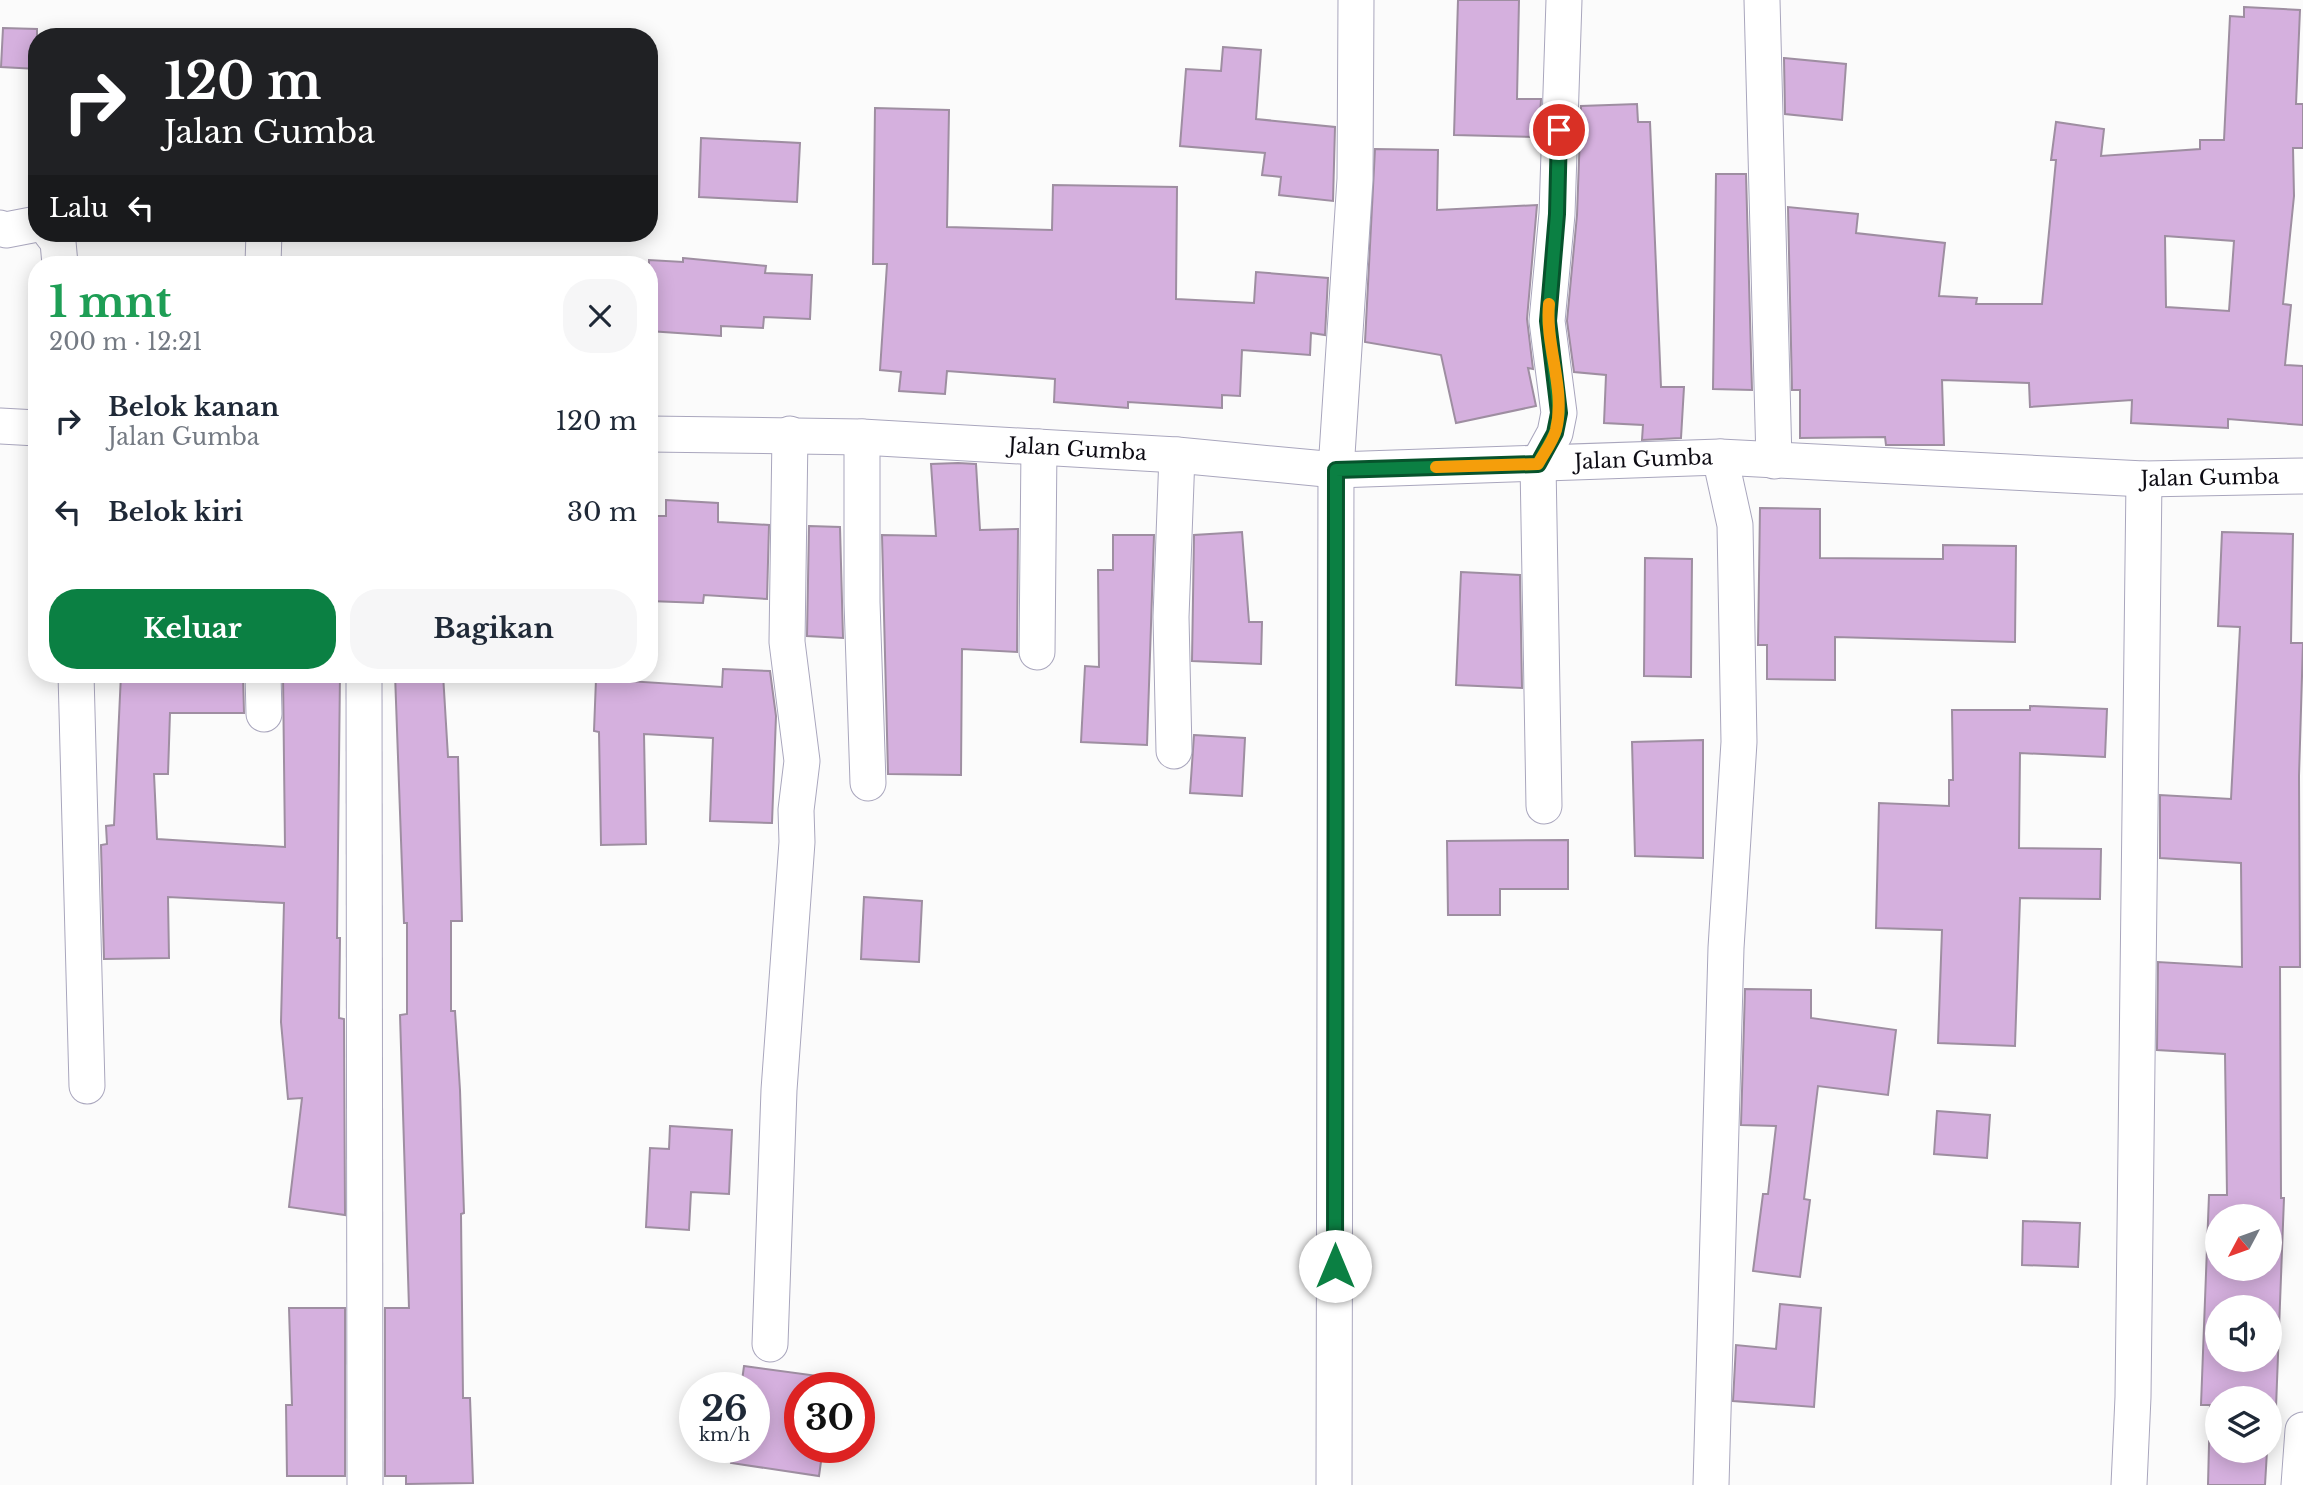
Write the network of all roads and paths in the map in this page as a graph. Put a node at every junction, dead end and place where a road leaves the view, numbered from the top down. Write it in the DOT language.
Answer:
graph roads {
  1 [pos="1356,0"];
  2 [pos="1564,0"];
  3 [pos="1762,0"];
  4 [pos="28,226"];
  5 [pos="0,228"];
  6 [pos="0,426"];
  7 [pos="28,428"];
  8 [pos="658,434"];
  9 [pos="790,434"];
  10 [pos="862,438"];
  11 [pos="1039,447"];
  12 [pos="1177,454"];
  13 [pos="1720,457"];
  14 [pos="1774,461"];
  15 [pos="1538,464"];
  16 [pos="1336,470"];
  17 [pos="2303,477"];
  18 [pos="2144,480"];
  19 [pos="1037,652"];
  20 [pos="76,683"];
  21 [pos="264,683"];
  22 [pos="364,683"];
  23 [pos="264,714"];
  24 [pos="1174,751"];
  25 [pos="868,783"];
  26 [pos="1544,806"];
  27 [pos="87,1086"];
  28 [pos="771,1344"];
  29 [pos="2303,1430"];
  30 [pos="365,1485"];
  31 [pos="1334,1485"];
  32 [pos="1710,1485"];
  33 [pos="2129,1485"];
  34 [pos="2300,1485"];
  1 -- 16 [label="street"];
  2 -- 15 [label="street"];
  3 -- 14 [label="street"];
  4 -- 5 [label="street"];
  6 -- 7 [label="street"];
  8 -- 9 [label="street, Jalan Gumba"];
  9 -- 10 [label="street, Jalan Gumba"];
  9 -- 28 [label="street"];
  10 -- 11 [label="street, Jalan Gumba"];
  10 -- 25 [label="street"];
  11 -- 12 [label="street, Jalan Gumba"];
  11 -- 19 [label="street"];
  12 -- 16 [label="street, Jalan Gumba"];
  12 -- 24 [label="street"];
  13 -- 14 [label="street, Jalan Gumba"];
  13 -- 15 [label="street, Jalan Gumba"];
  13 -- 32 [label="street"];
  14 -- 18 [label="street, Jalan Gumba"];
  15 -- 16 [label="street, Jalan Gumba"];
  15 -- 26 [label="street"];
  16 -- 31 [label="street"];
  17 -- 18 [label="street, Jalan Gumba"];
  18 -- 33 [label="street"];
  20 -- 27 [label="street"];
  21 -- 23 [label="street"];
  22 -- 30 [label="street"];
  29 -- 34 [label="street"];
}
